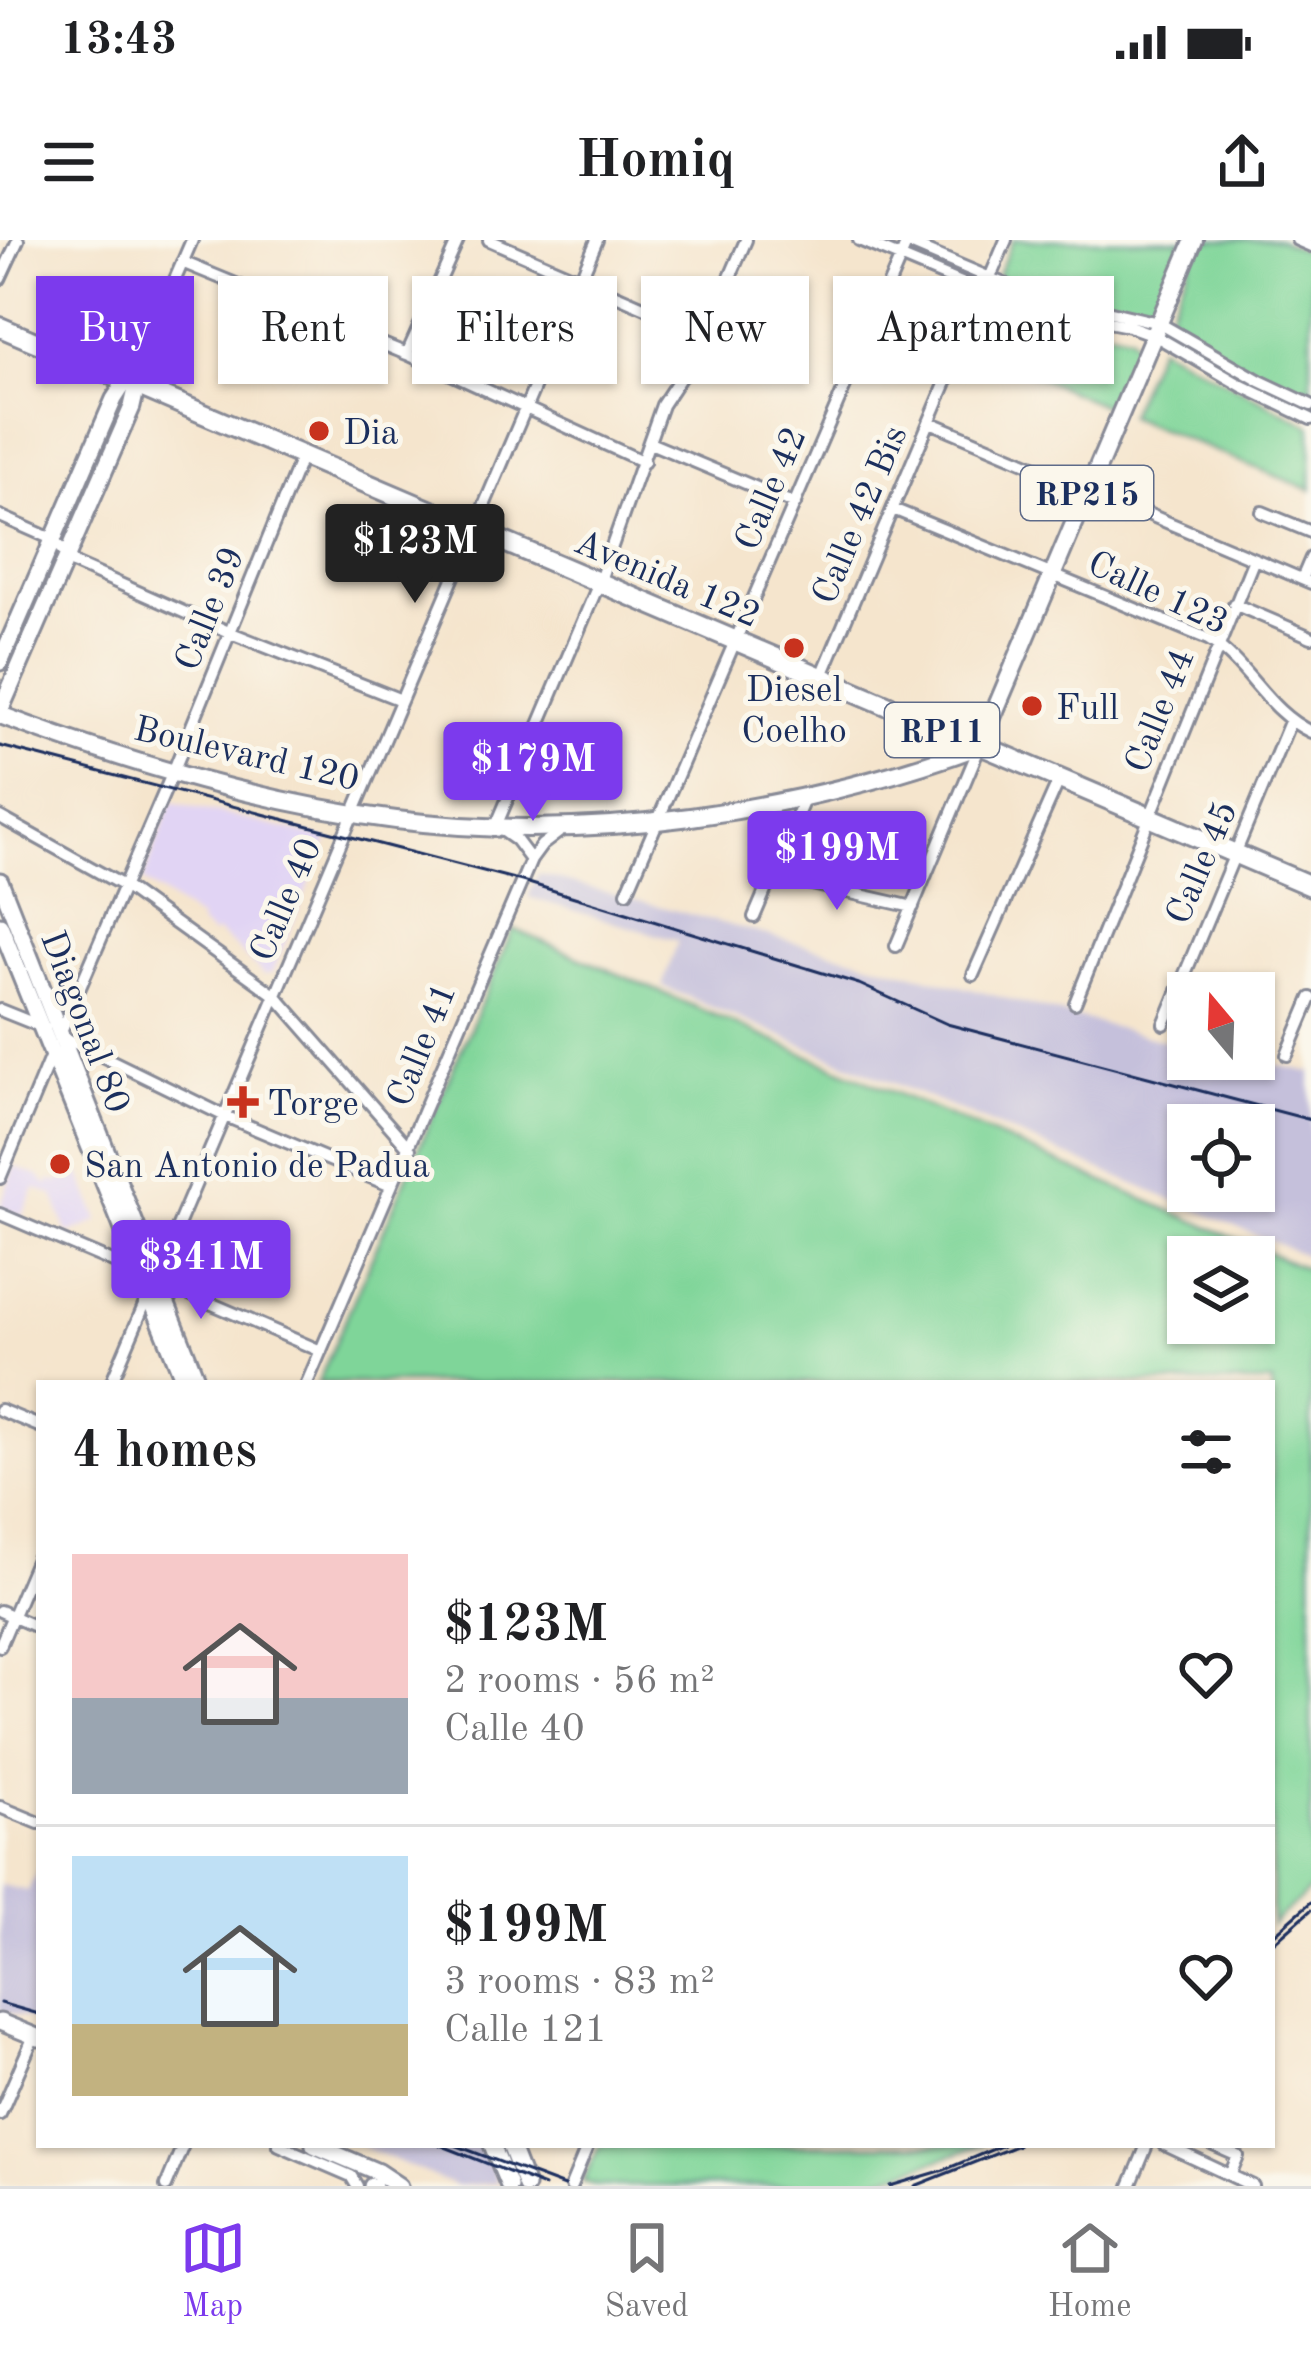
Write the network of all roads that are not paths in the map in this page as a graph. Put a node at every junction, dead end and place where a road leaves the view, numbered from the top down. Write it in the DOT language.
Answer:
graph roads {
  1 [pos="17,240"];
  2 [pos="192,240"];
  3 [pos="458,240"];
  4 [pos="489,240"];
  5 [pos="597,240"];
  6 [pos="746,240"];
  7 [pos="859,240"];
  8 [pos="1006,240"];
  9 [pos="1194,240"];
  10 [pos="1297,240"];
  11 [pos="905,241"];
  12 [pos="1311,246"];
  13 [pos="901,258"];
  14 [pos="182,262"];
  15 [pos="176,276"];
  16 [pos="573,276"];
  17 [pos="581,276"];
  18 [pos="730,276"];
  19 [pos="956,276"];
  20 [pos="969,276"];
  21 [pos="991,276"];
  22 [pos="0,279"];
  23 [pos="1114,317"];
  24 [pos="0,327"];
  25 [pos="1156,329"];
  26 [pos="36,341"];
  27 [pos="407,354"];
  28 [pos="130,384"];
  29 [pos="132,384"];
  30 [pos="143,384"];
  31 [pos="535,384"];
  32 [pos="674,384"];
  33 [pos="946,384"];
  34 [pos="1311,405"];
  35 [pos="525,408"];
  36 [pos="1311,419"];
  37 [pos="930,422"];
  38 [pos="650,443"];
  39 [pos="301,458"];
  40 [pos="644,462"];
  41 [pos="1089,489"];
  42 [pos="794,504"];
  43 [pos="892,509"];
  44 [pos="1262,512"];
  45 [pos="0,516"];
  46 [pos="472,530"];
  47 [pos="1311,532"];
  48 [pos="52,539"];
  49 [pos="67,557"];
  50 [pos="1311,558"];
  51 [pos="1254,559"];
  52 [pos="1052,575"];
  53 [pos="1307,581"];
  54 [pos="599,583"];
  55 [pos="1234,604"];
  56 [pos="231,633"];
  57 [pos="1311,637"];
  58 [pos="736,642"];
  59 [pos="1217,644"];
  60 [pos="0,662"];
  61 [pos="820,678"];
  62 [pos="401,700"];
  63 [pos="0,713"];
  64 [pos="1290,722"];
  65 [pos="1311,732"];
  66 [pos="980,746"];
  67 [pos="173,772"];
  68 [pos="1059,780"];
  69 [pos="805,797"];
  70 [pos="353,813"];
  71 [pos="0,817"];
  72 [pos="662,818"];
  73 [pos="1148,818"];
  74 [pos="569,825"];
  75 [pos="496,826"];
  76 [pos="1236,854"];
  77 [pos="531,860"];
  78 [pos="772,875"];
  79 [pos="0,881"];
  80 [pos="122,885"];
  81 [pos="1311,886"];
  82 [pos="627,892"];
  83 [pos="913,907"];
  84 [pos="754,917"];
  85 [pos="0,925"];
  86 [pos="896,946"];
  87 [pos="973,975"];
  88 [pos="276,996"];
  89 [pos="1311,998"];
  90 [pos="1076,1003"];
  91 [pos="0,1010"];
  92 [pos="1163,1024"];
  93 [pos="41,1026"];
  94 [pos="59,1035"];
  95 [pos="52,1053"];
  96 [pos="1287,1055"];
  97 [pos="225,1116"];
  98 [pos="410,1149"];
  99 [pos="0,1178"];
  100 [pos="391,1186"];
  101 [pos="0,1214"];
  102 [pos="149,1283"];
  103 [pos="321,1352"];
  104 [pos="112,1380"];
  105 [pos="184,1380"];
  106 [pos="197,1380"];
  107 [pos="308,1380"];
  108 [pos="0,1410"];
  109 [pos="36,1425"];
  110 [pos="36,1559"];
  111 [pos="6,1614"];
  112 [pos="36,1627"];
  113 [pos="0,1646"];
  114 [pos="0,1807"];
  115 [pos="36,1822"];
  116 [pos="0,2022"];
  117 [pos="36,2037"];
  118 [pos="0,2114"];
  119 [pos="182,2148"];
  120 [pos="286,2148"];
  121 [pos="321,2148"];
  122 [pos="494,2148"];
  123 [pos="510,2148"];
  124 [pos="588,2148"];
  125 [pos="1146,2148"];
  126 [pos="1172,2148"];
  127 [pos="1220,2148"];
  128 [pos="1230,2175"];
  129 [pos="166,2186"];
  130 [pos="357,2186"];
  131 [pos="399,2186"];
  132 [pos="509,2186"];
  133 [pos="526,2186"];
  134 [pos="571,2186"];
  135 [pos="1130,2186"];
  136 [pos="1253,2186"];
  1 -- 22 [label="street"];
  2 -- 14 [label="street"];
  3 -- 27 [label="street"];
  4 -- 16 [label="street"];
  5 -- 17 [label="street, Calle 40"];
  6 -- 18 [label="street"];
  7 -- 13 [label="street"];
  8 -- 21 [label="street, Calle 42 Bis"];
  9 -- 25 [label="main road, RP215"];
  10 -- 12 [label="street"];
  11 -- 13 [label="street, Calle 42"];
  11 -- 20 [label="street"];
  13 -- 19 [label="street"];
  13 -- 42 [label="street, Calle 42"];
  14 -- 15 [label="street"];
  14 -- 27 [label="street"];
  23 -- 25 [label="street"];
  24 -- 26 [label="highway, Avenida 122 / RP11"];
  25 -- 34 [label="street"];
  25 -- 36 [label="street"];
  25 -- 41 [label="main road, RP215"];
  27 -- 35 [label="street"];
  28 -- 48 [label="main road"];
  29 -- 49 [label="main road"];
  30 -- 39 [label="highway, Avenida 122 / RP11"];
  31 -- 35 [label="street, Calle 40"];
  32 -- 38 [label="street"];
  33 -- 37 [label="street, Calle 42 Bis"];
  35 -- 40 [label="street"];
  35 -- 46 [label="street, Calle 40"];
  37 -- 41 [label="street"];
  37 -- 43 [label="street, Calle 42 Bis"];
  38 -- 40 [label="street"];
  38 -- 42 [label="street"];
  39 -- 46 [label="highway, Avenida 122 / RP11"];
  39 -- 56 [label="street, Calle 39"];
  40 -- 54 [label="street"];
  41 -- 51 [label="street"];
  41 -- 52 [label="main road, RP215"];
  42 -- 58 [label="street, Calle 42"];
  43 -- 52 [label="street, Calle 123"];
  43 -- 61 [label="street, Calle 42 Bis"];
  44 -- 47 [label="street"];
  45 -- 48 [label="street"];
  46 -- 54 [label="highway, Avenida 122 / RP11"];
  46 -- 62 [label="street, Calle 40"];
  48 -- 49 [label="street"];
  48 -- 60 [label="main road"];
  49 -- 56 [label="street"];
  49 -- 63 [label="main road"];
  50 -- 53 [label="street"];
  51 -- 53 [label="street"];
  51 -- 55 [label="street, Calle 44"];
  52 -- 59 [label="street, Calle 123"];
  52 -- 66 [label="main road, RP215"];
  54 -- 58 [label="highway, Avenida 122 / RP11"];
  54 -- 75 [label="street"];
  55 -- 57 [label="street"];
  55 -- 59 [label="street, Calle 44"];
  56 -- 62 [label="street"];
  56 -- 67 [label="street, Calle 39"];
  58 -- 61 [label="highway, Avenida 122 / RP11"];
  58 -- 72 [label="street, Calle 42"];
  59 -- 64 [label="street, Calle 123"];
  59 -- 73 [label="street, Calle 44"];
  61 -- 66 [label="highway, Avenida 122 / RP11"];
  62 -- 70 [label="street, Calle 40"];
  63 -- 67 [label="main road, Boulevard 120"];
  64 -- 65 [label="street, Calle 123"];
  64 -- 76 [label="street, Calle 45"];
  66 -- 68 [label="highway, Avenida 122 / RP11"];
  66 -- 69 [label="main road, Boulevard 120"];
  66 -- 83 [label="street"];
  67 -- 70 [label="main road, Boulevard 120"];
  67 -- 80 [label="street, Calle 39"];
  68 -- 73 [label="highway, Avenida 122 / RP11"];
  68 -- 87 [label="street"];
  69 -- 72 [label="main road, Boulevard 120"];
  69 -- 78 [label="street"];
  70 -- 75 [label="main road, Boulevard 120"];
  70 -- 88 [label="street, Calle 40"];
  71 -- 80 [label="street"];
  72 -- 74 [label="main road, Boulevard 120"];
  72 -- 82 [label="street, Calle 42"];
  73 -- 76 [label="highway, Avenida 122 / RP11"];
  73 -- 90 [label="street, Calle 44"];
  74 -- 75 [label="main road, Boulevard 120"];
  74 -- 77 [label="street, Calle 41"];
  75 -- 77 [label="street"];
  76 -- 81 [label="highway, Avenida 122 / RP11"];
  76 -- 92 [label="street, Calle 45"];
  77 -- 98 [label="street, Calle 41"];
  78 -- 83 [label="street"];
  78 -- 84 [label="street"];
  79 -- 94 [label="main road, Diagonal 80"];
  80 -- 88 [label="street"];
  80 -- 94 [label="street, Calle 39"];
  83 -- 86 [label="street"];
  85 -- 93 [label="main road, Diagonal 80"];
  88 -- 97 [label="street, Calle 40"];
  88 -- 98 [label="street"];
  89 -- 96 [label="street"];
  91 -- 93 [label="street"];
  93 -- 94 [label="street"];
  93 -- 95 [label="main road, Diagonal 80"];
  94 -- 95 [label="street, Calle 39"];
  94 -- 97 [label="street"];
  94 -- 102 [label="main road, Diagonal 80"];
  95 -- 99 [label="street, Calle 39"];
  95 -- 102 [label="main road, Diagonal 80"];
  97 -- 100 [label="street"];
  97 -- 102 [label="street, Calle 40"];
  98 -- 100 [label="street, Calle 41"];
  100 -- 103 [label="street, Calle 41"];
  101 -- 102 [label="street"];
  102 -- 103 [label="street"];
  102 -- 104 [label="street, Calle 40"];
  102 -- 105 [label="main road, Diagonal 80"];
  102 -- 106 [label="main road, Diagonal 80"];
  103 -- 107 [label="street, Calle 41"];
  108 -- 109 [label="street"];
  110 -- 111 [label="street"];
  111 -- 112 [label="street"];
  111 -- 113 [label="street"];
  114 -- 115 [label="street"];
  116 -- 117 [label="main road"];
  117 -- 118 [label="street"];
  119 -- 129 [label="street"];
  120 -- 130 [label="street"];
  121 -- 131 [label="main road"];
  122 -- 132 [label="main road"];
  123 -- 133 [label="main road"];
  124 -- 134 [label="street"];
  125 -- 135 [label="street"];
  126 -- 128 [label="street"];
  127 -- 128 [label="street"];
  128 -- 136 [label="street"];
}
